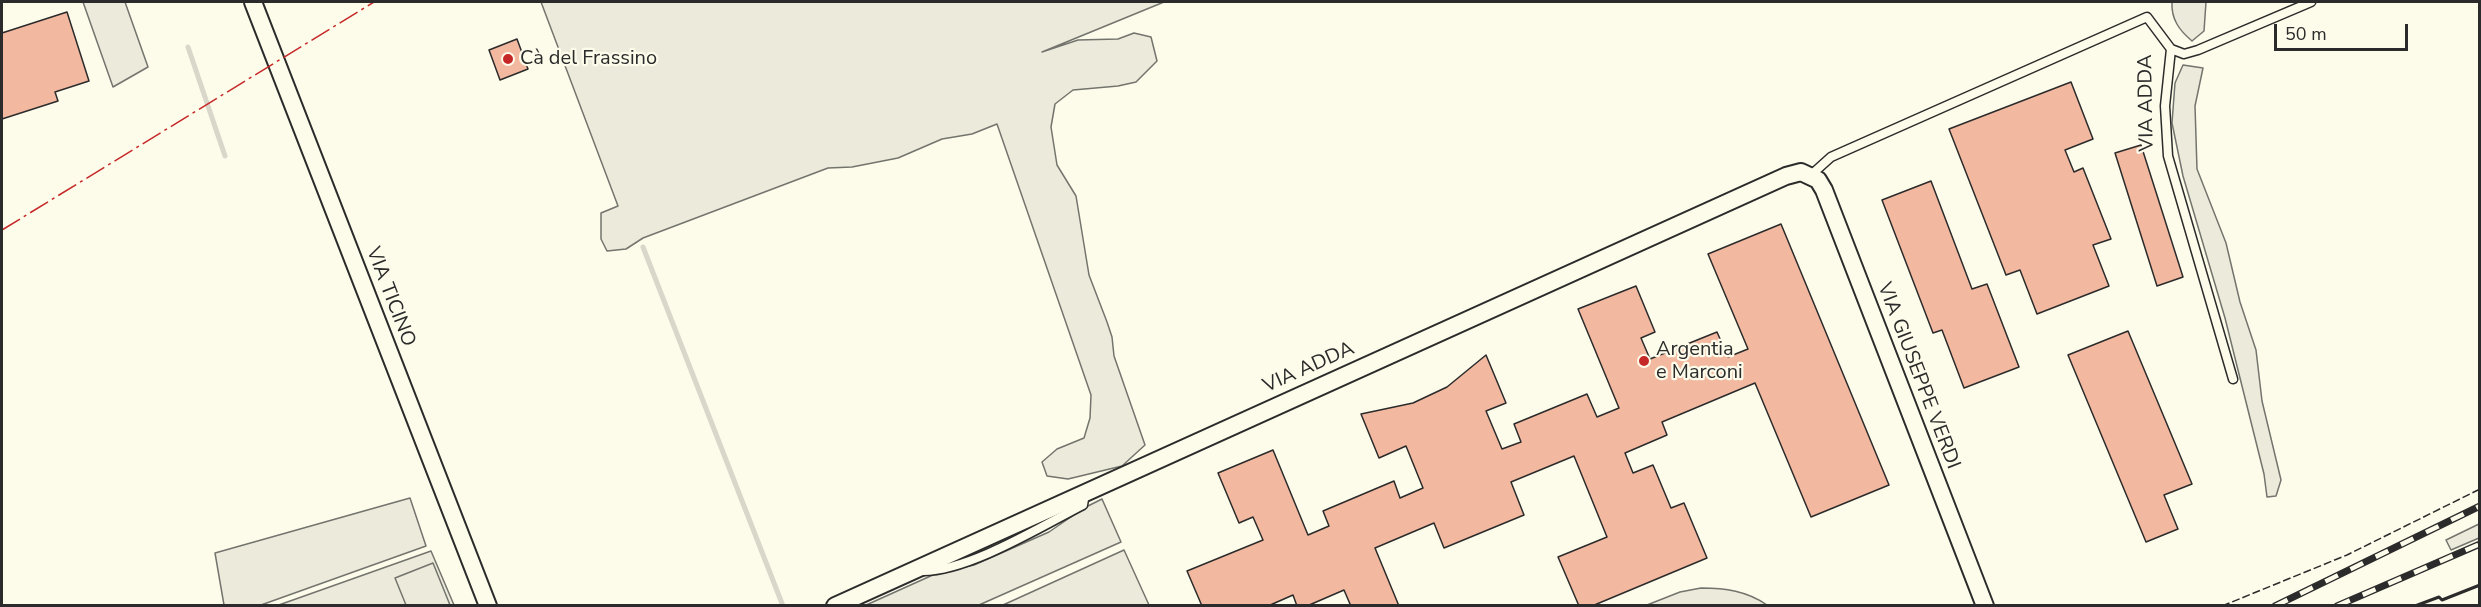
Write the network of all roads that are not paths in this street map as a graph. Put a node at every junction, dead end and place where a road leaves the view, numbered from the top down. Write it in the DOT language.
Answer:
graph roads {
  1 [pos="256,2"];
  2 [pos="2311,2"];
  3 [pos="2171,49"];
  4 [pos="1806,173"];
  5 [pos="2233,380"];
  6 [pos="488,606"];
  7 [pos="835,606"];
  8 [pos="1985,606"];
  1 -- 6 [label="street, VIA TICINO"];
  2 -- 3 [label="lane"];
  3 -- 4 [label="lane, VIA ADDA"];
  3 -- 5 [label="lane, VIA ADDA"];
  4 -- 7 [label="street, VIA ADDA"];
  4 -- 8 [label="street, VIA GIUSEPPE VERDI"];
}
